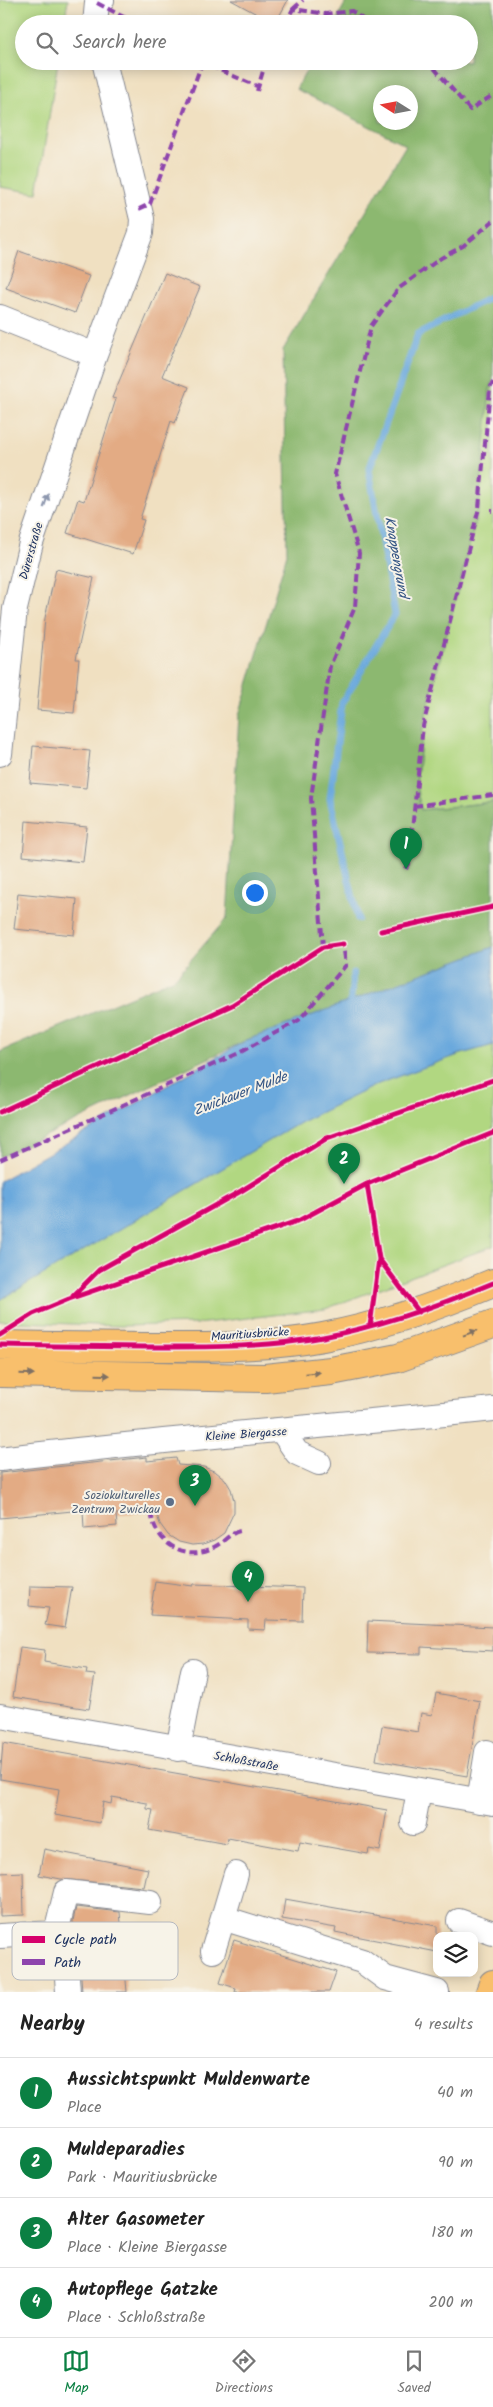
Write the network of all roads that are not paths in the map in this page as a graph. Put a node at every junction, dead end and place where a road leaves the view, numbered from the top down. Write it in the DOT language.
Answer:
graph roads {
  1 [pos="102,0"];
  2 [pos="95,15"];
  3 [pos="107,70"];
  4 [pos="0,317"];
  5 [pos="95,355"];
  6 [pos="0,754"];
  7 [pos="493,1283"];
  8 [pos="493,1324"];
  9 [pos="0,1345"];
  10 [pos="0,1373"];
  11 [pos="493,1409"];
  12 [pos="282,1431"];
  13 [pos="0,1459"];
  14 [pos="319,1463"];
  15 [pos="193,1671"];
  16 [pos="0,1716"];
  17 [pos="178,1749"];
  18 [pos="487,1752"];
  19 [pos="419,1791"];
  20 [pos="486,1802"];
  21 [pos="413,1823"];
  22 [pos="236,1874"];
  23 [pos="150,1902"];
  24 [pos="223,1918"];
  25 [pos="459,1921"];
  26 [pos="59,1922"];
  27 [pos="493,1934"];
  28 [pos="213,1951"];
  29 [pos="493,1984"];
  30 [pos="437,1992"];
  31 [pos="490,1992"];
  1 -- 2 [label="street"];
  3 -- 5 [label="street, Dürerstraße"];
  4 -- 5 [label="street"];
  6 -- 5 [label="street, Dürerstraße, one-way"];
  7 -- 9 [label="main road, Mauritiusbrücke"];
  10 -- 8 [label="main road, one-way"];
  11 -- 12 [label="street, Kleine Biergasse"];
  12 -- 13 [label="street, Kleine Biergasse"];
  12 -- 14 [label="street"];
  15 -- 17 [label="street"];
  16 -- 17 [label="street, Schloßstraße"];
  17 -- 19 [label="street, Schloßstraße"];
  18 -- 20 [label="street"];
  19 -- 20 [label="street, Schloßstraße"];
  19 -- 21 [label="street"];
  22 -- 24 [label="street"];
  23 -- 26 [label="street"];
  24 -- 28 [label="street"];
  24 -- 30 [label="street"];
  25 -- 27 [label="street"];
  29 -- 31 [label="main road"];
}
